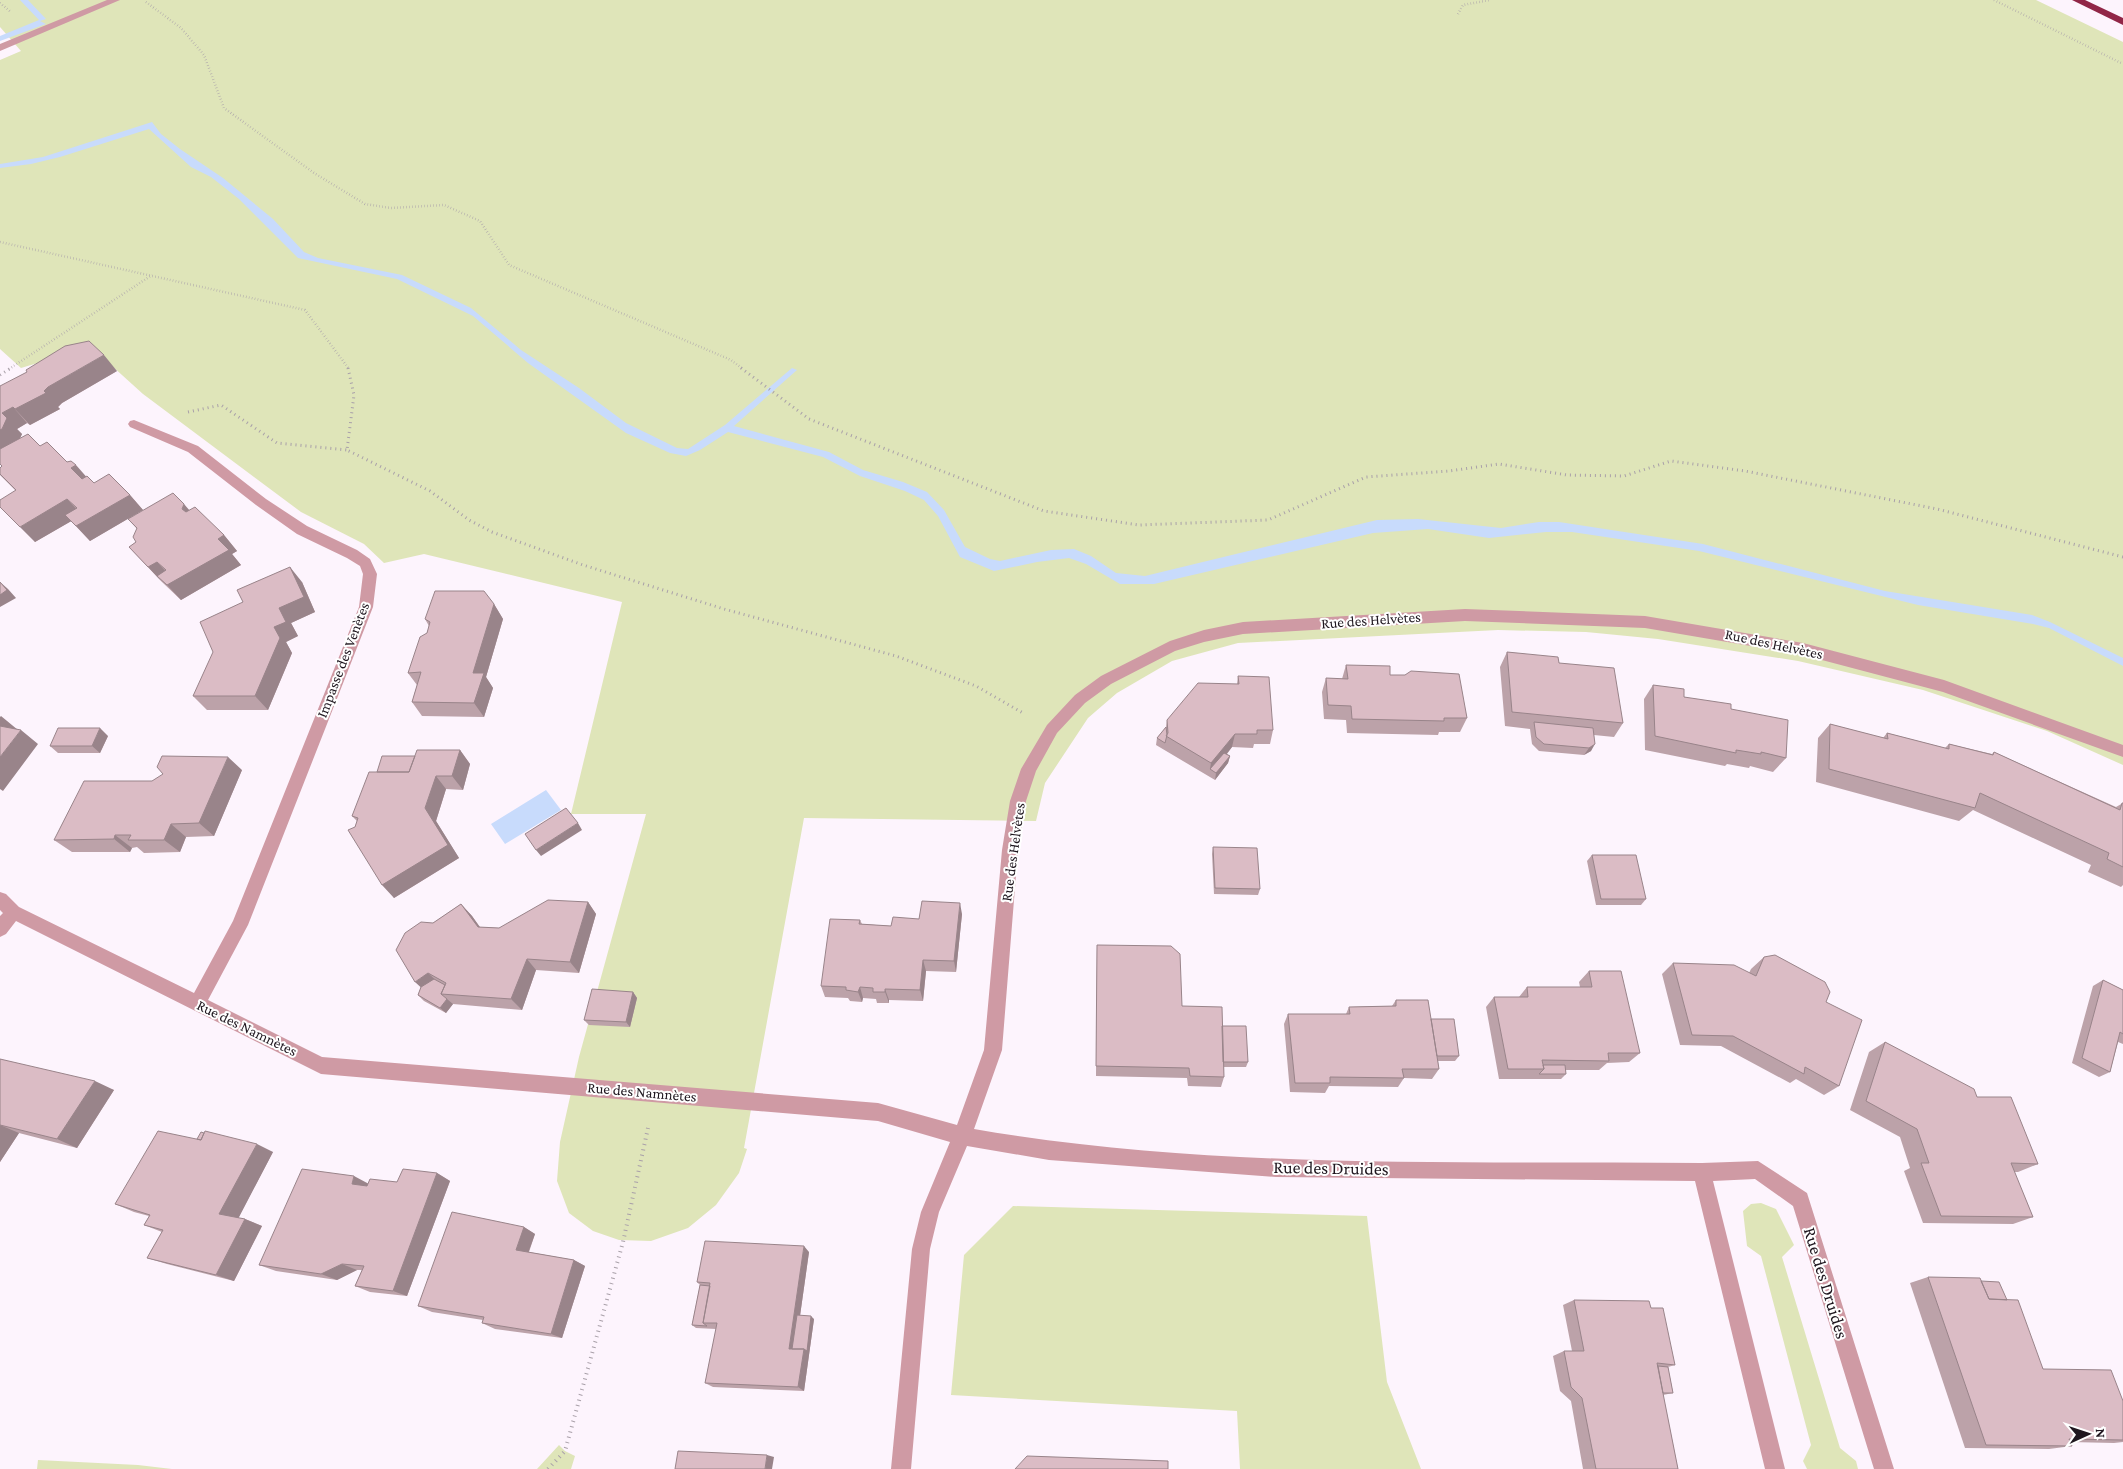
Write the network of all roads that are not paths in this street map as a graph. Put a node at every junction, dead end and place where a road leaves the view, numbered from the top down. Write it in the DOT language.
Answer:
graph roads {
  1 [pos="115,0"];
  2 [pos="2077,0"];
  3 [pos="2123,22"];
  4 [pos="0,48"];
  5 [pos="134,424"];
  6 [pos="2123,751"];
  7 [pos="0,899"];
  8 [pos="13,912"];
  9 [pos="0,929"];
  10 [pos="197,1004"];
  11 [pos="962,1136"];
  12 [pos="1702,1172"];
  13 [pos="901,1469"];
  14 [pos="1775,1469"];
  15 [pos="1884,1469"];
  1 -- 4 [label="street"];
  2 -- 3 [label="highway"];
  5 -- 10 [label="street, Impasse des Venètes"];
  6 -- 11 [label="street, Rue des Helvètes"];
  7 -- 8 [label="street, Rue des Namnètes"];
  8 -- 9 [label="street"];
  8 -- 10 [label="street, Rue des Namnètes"];
  10 -- 11 [label="street, Rue des Namnètes"];
  11 -- 12 [label="street, Rue des Druides"];
  11 -- 13 [label="street"];
  12 -- 14 [label="street"];
  12 -- 15 [label="street, Rue des Druides"];
}
